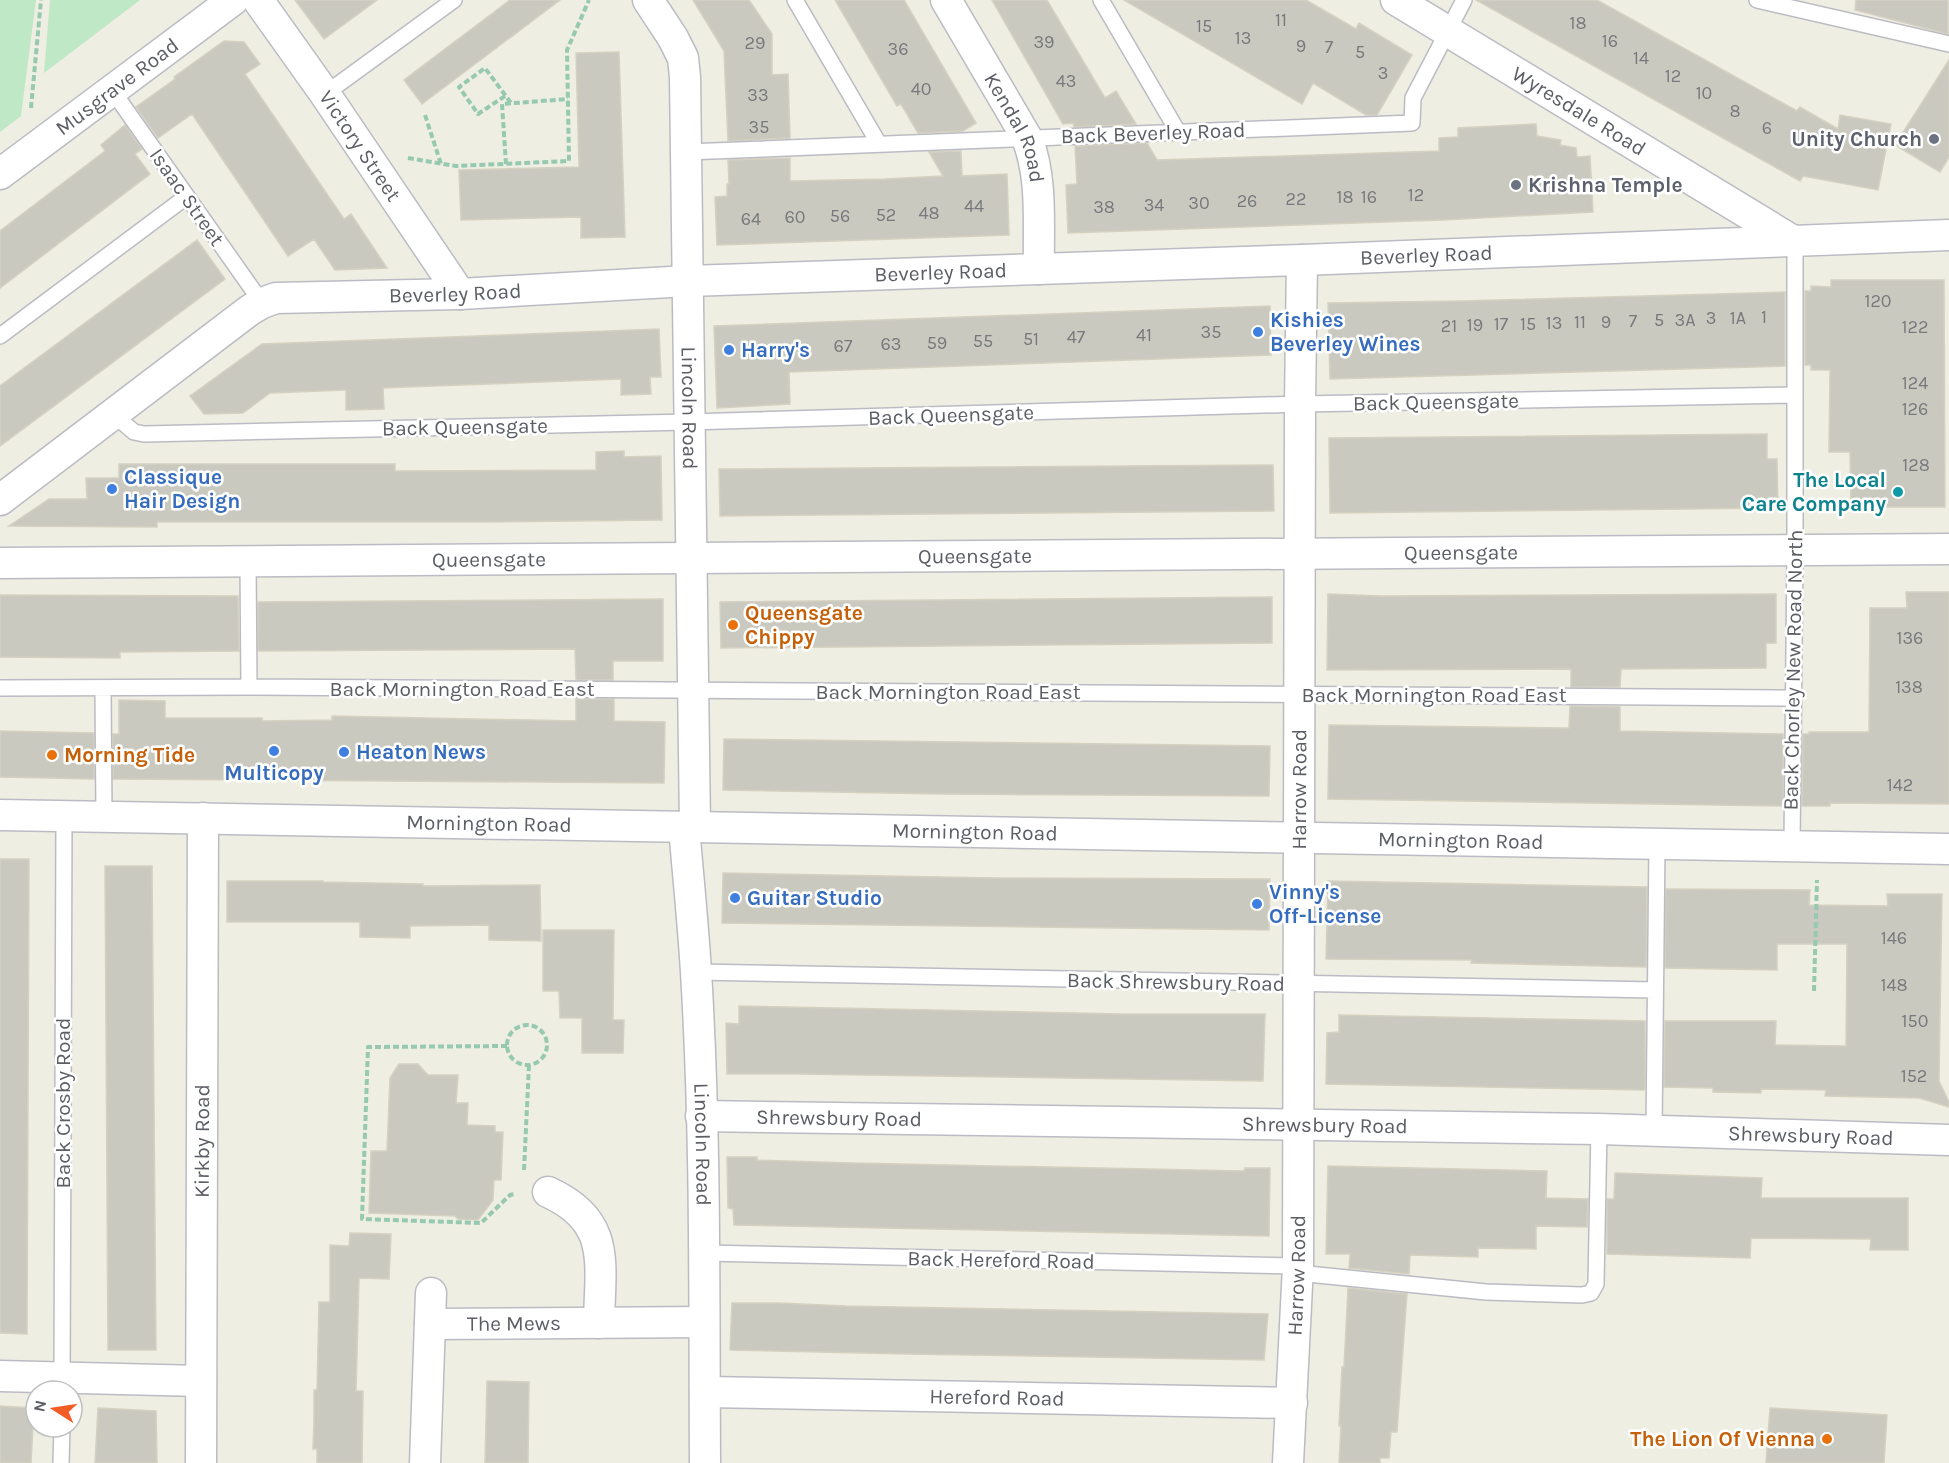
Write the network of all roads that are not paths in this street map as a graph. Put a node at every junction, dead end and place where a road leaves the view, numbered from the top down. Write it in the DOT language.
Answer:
graph roads {
  1 [pos="233,0"];
  2 [pos="258,0"];
  3 [pos="454,0"];
  4 [pos="648,0"];
  5 [pos="795,0"];
  6 [pos="946,0"];
  7 [pos="1101,0"];
  8 [pos="1396,0"];
  9 [pos="1464,0"];
  10 [pos="1756,0"];
  11 [pos="1447,30"];
  12 [pos="1949,44"];
  13 [pos="112,90"];
  14 [pos="325,94"];
  15 [pos="1178,132"];
  16 [pos="1027,138"];
  17 [pos="879,144"];
  18 [pos="686,152"];
  19 [pos="0,174"];
  20 [pos="186,197"];
  21 [pos="1949,235"];
  22 [pos="1795,242"];
  23 [pos="1302,260"];
  24 [pos="1039,269"];
  25 [pos="688,281"];
  26 [pos="460,294"];
  27 [pos="262,303"];
  28 [pos="0,336"];
  29 [pos="1795,395"];
  30 [pos="1300,404"];
  31 [pos="113,414"];
  32 [pos="689,423"];
  33 [pos="0,500"];
  34 [pos="1949,549"];
  35 [pos="1795,550"];
  36 [pos="1300,552"];
  37 [pos="691,558"];
  38 [pos="248,562"];
  39 [pos="0,563"];
  40 [pos="249,687"];
  41 [pos="0,688"];
  42 [pos="103,688"];
  43 [pos="693,690"];
  44 [pos="1300,694"];
  45 [pos="1793,698"];
  46 [pos="0,815"];
  47 [pos="64,816"];
  48 [pos="104,817"];
  49 [pos="203,818"];
  50 [pos="689,827"];
  51 [pos="1299,838"];
  52 [pos="1657,844"];
  53 [pos="1805,846"];
  54 [pos="1949,849"];
  55 [pos="696,972"];
  56 [pos="1298,984"];
  57 [pos="1655,990"];
  58 [pos="701,1116"];
  59 [pos="1298,1125"];
  60 [pos="1599,1129"];
  61 [pos="1654,1131"];
  62 [pos="1949,1140"];
  63 [pos="536,1191"];
  64 [pos="704,1253"];
  65 [pos="1298,1270"];
  66 [pos="431,1293"];
  67 [pos="704,1322"];
  68 [pos="599,1323"];
  69 [pos="430,1324"];
  70 [pos="0,1376"];
  71 [pos="24,1379"];
  72 [pos="62,1379"];
  73 [pos="201,1381"];
  74 [pos="84,1384"];
  75 [pos="705,1392"];
  76 [pos="1292,1403"];
  77 [pos="62,1439"];
  78 [pos="61,1463"];
  79 [pos="201,1463"];
  80 [pos="425,1463"];
  81 [pos="705,1463"];
  82 [pos="1288,1463"];
  1 -- 13 [label="street, Musgrave Road"];
  2 -- 14 [label="street, Victory Street"];
  3 -- 14 [label="lane"];
  4 -- 18 [label="street, Lincoln Road"];
  5 -- 17 [label="lane"];
  6 -- 16 [label="street, Kendal Road"];
  7 -- 15 [label="lane"];
  8 -- 11 [label="street, Wyresdale Road"];
  9 -- 11 [label="lane"];
  10 -- 12 [label="lane"];
  11 -- 15 [label="lane, Back Beverley Road"];
  11 -- 22 [label="street, Wyresdale Road"];
  13 -- 19 [label="street, Musgrave Road"];
  13 -- 20 [label="lane, Isaac Street"];
  14 -- 26 [label="street, Victory Street"];
  15 -- 16 [label="lane, Back Beverley Road"];
  16 -- 17 [label="lane, Back Beverley Road"];
  16 -- 24 [label="street, Kendal Road"];
  17 -- 18 [label="lane, Back Beverley Road"];
  18 -- 25 [label="street, Lincoln Road"];
  20 -- 27 [label="lane, Isaac Street"];
  20 -- 28 [label="lane"];
  21 -- 22 [label="street, Beverley Road"];
  22 -- 23 [label="street, Beverley Road"];
  22 -- 29 [label="lane, Back Chorley New Road North"];
  23 -- 24 [label="street, Beverley Road"];
  23 -- 30 [label="street, Harrow Road"];
  24 -- 25 [label="street, Beverley Road"];
  25 -- 26 [label="street, Beverley Road"];
  25 -- 32 [label="street, Lincoln Road"];
  26 -- 27 [label="street, Beverley Road"];
  27 -- 31 [label="street, Beverley Road"];
  29 -- 30 [label="lane, Back Queensgate"];
  29 -- 35 [label="lane, Back Chorley New Road North"];
  30 -- 32 [label="lane, Back Queensgate"];
  30 -- 36 [label="street, Harrow Road"];
  31 -- 32 [label="lane, Back Queensgate"];
  31 -- 33 [label="street, Beverley Road"];
  32 -- 37 [label="street, Lincoln Road"];
  34 -- 35 [label="street, Queensgate"];
  35 -- 36 [label="street, Queensgate"];
  35 -- 45 [label="lane, Back Chorley New Road North"];
  36 -- 37 [label="street, Queensgate"];
  36 -- 44 [label="street, Harrow Road"];
  37 -- 38 [label="street, Queensgate"];
  37 -- 43 [label="street, Lincoln Road"];
  38 -- 39 [label="street, Queensgate"];
  38 -- 40 [label="lane"];
  40 -- 42 [label="lane, Back Mornington Road East"];
  40 -- 43 [label="lane, Back Mornington Road East"];
  41 -- 42 [label="lane, Back Mornington Road East"];
  42 -- 48 [label="lane"];
  43 -- 44 [label="lane, Back Mornington Road East"];
  43 -- 50 [label="street, Lincoln Road"];
  44 -- 45 [label="lane, Back Mornington Road East"];
  44 -- 51 [label="street, Harrow Road"];
  45 -- 53 [label="lane, Back Chorley New Road North"];
  46 -- 47 [label="street, Mornington Road"];
  47 -- 48 [label="street, Mornington Road"];
  47 -- 72 [label="lane, Back Crosby Road"];
  48 -- 49 [label="street, Mornington Road"];
  49 -- 50 [label="street, Mornington Road"];
  49 -- 73 [label="street, Kirkby Road"];
  50 -- 51 [label="street, Mornington Road"];
  50 -- 55 [label="street, Lincoln Road"];
  51 -- 52 [label="street, Mornington Road"];
  51 -- 56 [label="street, Harrow Road"];
  52 -- 53 [label="street, Mornington Road"];
  52 -- 57 [label="lane"];
  53 -- 54 [label="street, Mornington Road"];
  55 -- 56 [label="lane, Back Shrewsbury Road"];
  55 -- 58 [label="street, Lincoln Road"];
  56 -- 57 [label="lane, Back Shrewsbury Road"];
  56 -- 59 [label="street, Harrow Road"];
  57 -- 61 [label="lane"];
  58 -- 59 [label="street, Shrewsbury Road"];
  58 -- 64 [label="street, Lincoln Road"];
  59 -- 60 [label="street, Shrewsbury Road"];
  59 -- 65 [label="street, Harrow Road"];
  60 -- 61 [label="street, Shrewsbury Road"];
  60 -- 65 [label="lane, Back Hereford Road"];
  61 -- 62 [label="street, Shrewsbury Road"];
  63 -- 68 [label="street"];
  64 -- 65 [label="lane, Back Hereford Road"];
  64 -- 67 [label="street, Lincoln Road"];
  65 -- 76 [label="street, Harrow Road"];
  66 -- 69 [label="street"];
  67 -- 68 [label="street, The Mews"];
  67 -- 75 [label="street, Lincoln Road"];
  68 -- 69 [label="street, The Mews"];
  69 -- 80 [label="street"];
  70 -- 71 [label="street"];
  73 -- 74 [label="street"];
  73 -- 79 [label="street, Kirkby Road"];
  75 -- 76 [label="street, Hereford Road"];
  75 -- 81 [label="street, Lincoln Road"];
  76 -- 82 [label="street, Harrow Road"];
  77 -- 78 [label="lane"];
}
